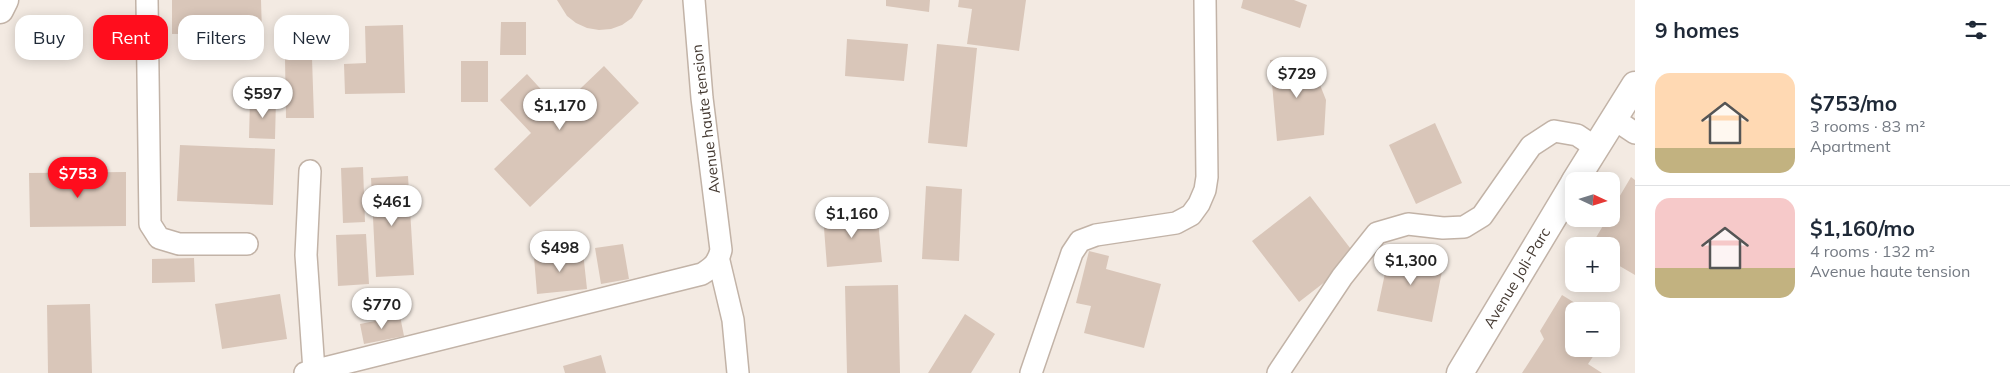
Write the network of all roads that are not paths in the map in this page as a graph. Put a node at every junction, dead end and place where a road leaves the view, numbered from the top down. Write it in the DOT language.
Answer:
graph roads {
  1 [pos="5,0"];
  2 [pos="147,0"];
  3 [pos="694,0"];
  4 [pos="1205,0"];
  5 [pos="0,10"];
  6 [pos="1635,85"];
  7 [pos="1614,119"];
  8 [pos="1635,133"];
  9 [pos="1595,147"];
  10 [pos="310,171"];
  11 [pos="1580,172"];
  12 [pos="1565,197"];
  13 [pos="247,244"];
  14 [pos="719,261"];
  15 [pos="310,372"];
  16 [pos="738,373"];
  17 [pos="1031,373"];
  18 [pos="1278,373"];
  19 [pos="1460,373"];
  1 -- 5 [label="street"];
  2 -- 13 [label="street"];
  3 -- 14 [label="street, Avenue haute tension"];
  4 -- 17 [label="street"];
  6 -- 7 [label="street, Avenue Joli-Parc"];
  7 -- 8 [label="street"];
  7 -- 9 [label="street, Avenue Joli-Parc"];
  9 -- 11 [label="street, Avenue Joli-Parc"];
  9 -- 18 [label="street"];
  10 -- 15 [label="street"];
  12 -- 19 [label="street, Avenue Joli-Parc"];
  14 -- 15 [label="street"];
  14 -- 16 [label="street"];
}
